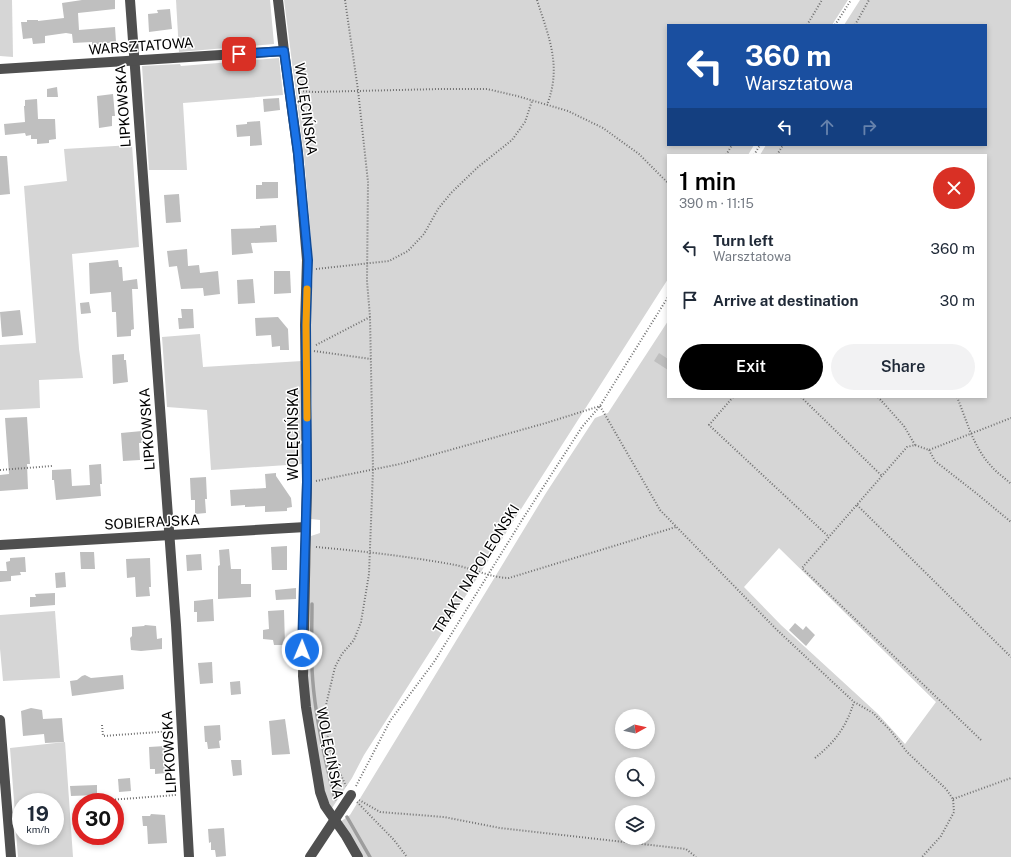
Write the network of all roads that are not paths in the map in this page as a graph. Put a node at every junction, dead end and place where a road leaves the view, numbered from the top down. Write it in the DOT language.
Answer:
graph roads {
  1 [pos="130,0"];
  2 [pos="278,0"];
  3 [pos="284,51"];
  4 [pos="134,61"];
  5 [pos="0,69"];
  6 [pos="306,527"];
  7 [pos="168,535"];
  8 [pos="0,545"];
  9 [pos="0,720"];
  10 [pos="350,795"];
  11 [pos="334,819"];
  12 [pos="317,852"];
  13 [pos="11,857"];
  14 [pos="189,857"];
  15 [pos="310,857"];
  16 [pos="358,857"];
  1 -- 4 [label="street, LIPKOWSKA"];
  2 -- 3 [label="street, WOLĘCIŃSKA"];
  3 -- 4 [label="street, WARSZTATOWA"];
  3 -- 6 [label="street, WOLĘCIŃSKA"];
  4 -- 5 [label="street, WARSZTATOWA"];
  4 -- 7 [label="street, LIPKOWSKA"];
  6 -- 7 [label="street, SOBIERAJSKA"];
  6 -- 11 [label="street, WOLĘCIŃSKA"];
  7 -- 8 [label="street, SOBIERAJSKA"];
  7 -- 14 [label="street, LIPKOWSKA"];
  9 -- 13 [label="street"];
  10 -- 11 [label="street"];
  11 -- 12 [label="street"];
  11 -- 16 [label="street, WOLĘCIŃSKA"];
  12 -- 15 [label="street"];
}
